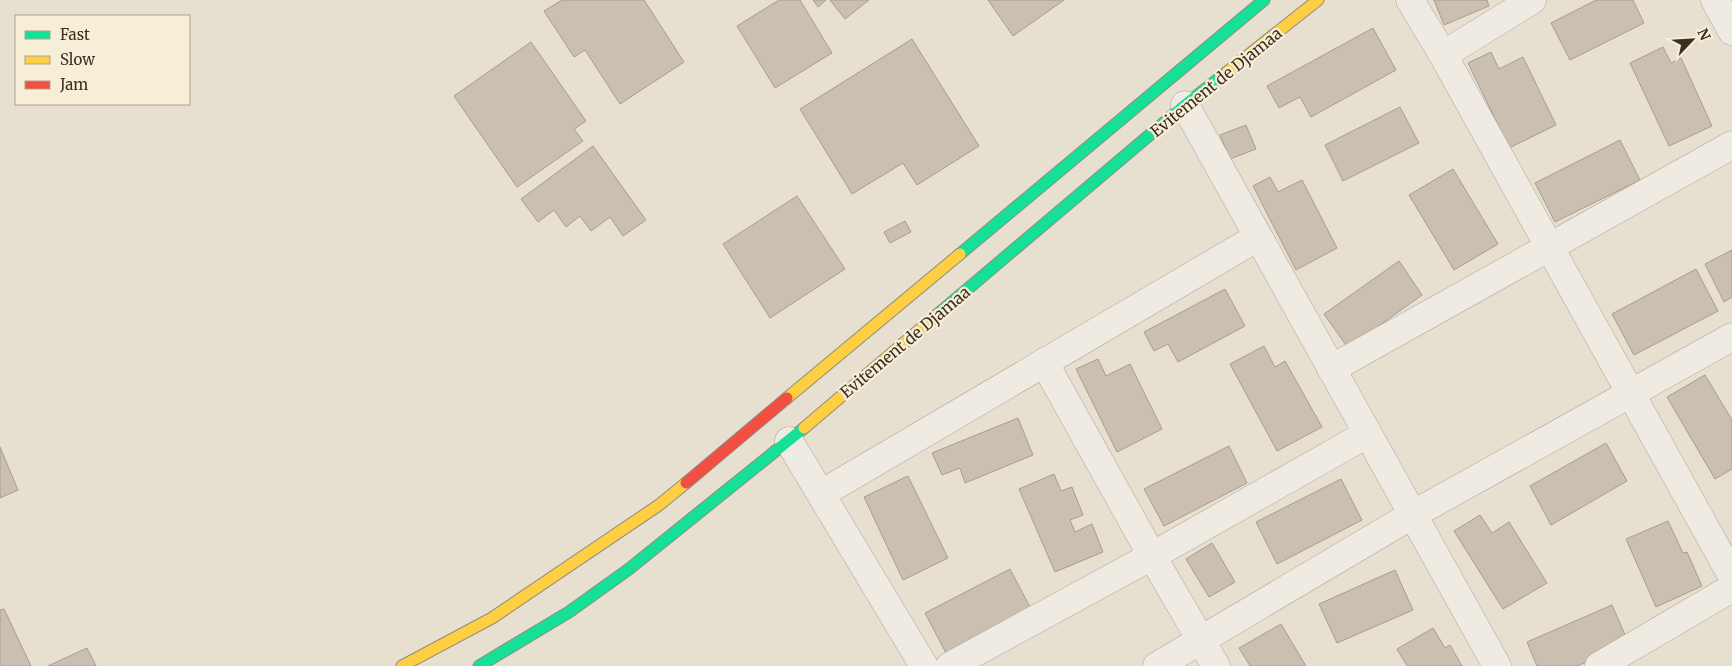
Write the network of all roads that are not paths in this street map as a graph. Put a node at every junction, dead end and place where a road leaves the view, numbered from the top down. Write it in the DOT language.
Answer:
graph roads {
  1 [pos="1264,0"];
  2 [pos="1318,0"];
  3 [pos="1410,0"];
  4 [pos="1532,0"];
  5 [pos="1715,0"];
  6 [pos="1732,31"];
  7 [pos="1442,55"];
  8 [pos="1185,105"];
  9 [pos="1732,145"];
  10 [pos="1258,237"];
  11 [pos="1549,247"];
  12 [pos="1732,337"];
  13 [pos="1044,362"];
  14 [pos="1331,368"];
  15 [pos="1631,394"];
  16 [pos="1368,434"];
  17 [pos="789,441"];
  18 [pos="821,494"];
  19 [pos="1412,515"];
  20 [pos="1152,556"];
  21 [pos="1732,576"];
  22 [pos="1732,588"];
  23 [pos="1201,640"];
  24 [pos="402,666"];
  25 [pos="479,666"];
  26 [pos="924,666"];
  27 [pos="950,666"];
  28 [pos="1158,666"];
  29 [pos="1216,666"];
  30 [pos="1497,666"];
  31 [pos="1599,666"];
  1 -- 24 [label="main road"];
  2 -- 8 [label="main road, Evitement de Djamaa"];
  3 -- 7 [label="street"];
  4 -- 7 [label="street"];
  5 -- 6 [label="street"];
  7 -- 11 [label="street"];
  8 -- 10 [label="street"];
  8 -- 17 [label="main road, Evitement de Djamaa"];
  9 -- 11 [label="street"];
  10 -- 13 [label="street"];
  10 -- 14 [label="street"];
  11 -- 14 [label="street"];
  11 -- 15 [label="street"];
  12 -- 15 [label="street"];
  13 -- 18 [label="street"];
  13 -- 20 [label="street"];
  14 -- 16 [label="street"];
  15 -- 19 [label="street"];
  15 -- 21 [label="street"];
  16 -- 19 [label="street"];
  16 -- 20 [label="street"];
  17 -- 18 [label="street"];
  17 -- 25 [label="main road, Evitement de Djamaa"];
  18 -- 26 [label="street"];
  19 -- 23 [label="street"];
  19 -- 30 [label="street"];
  20 -- 23 [label="street"];
  20 -- 27 [label="street"];
  22 -- 31 [label="street"];
  23 -- 28 [label="street"];
  23 -- 29 [label="street"];
}
